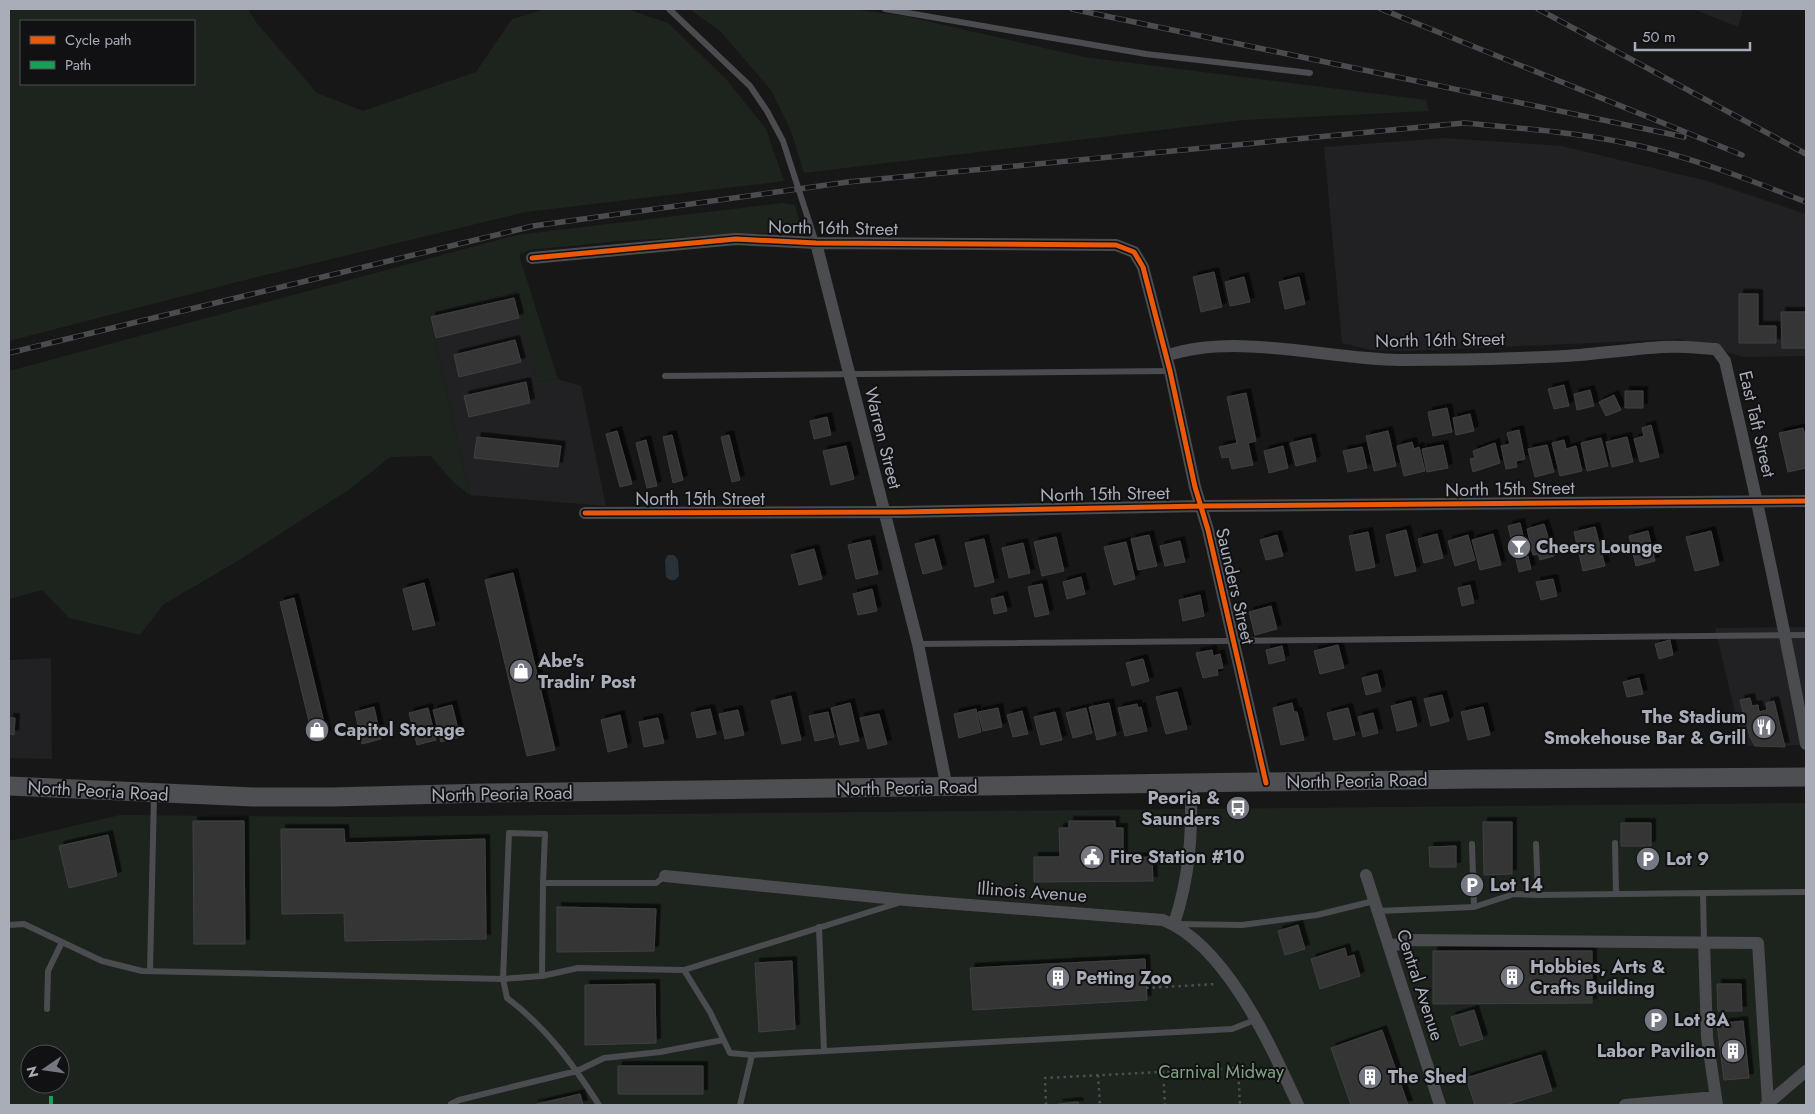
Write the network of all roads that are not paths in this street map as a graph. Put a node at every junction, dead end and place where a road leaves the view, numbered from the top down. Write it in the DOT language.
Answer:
graph roads {
  1 [pos="669,9"];
  2 [pos="885,9"];
  3 [pos="1310,73"];
  4 [pos="816,243"];
  5 [pos="1134,252"];
  6 [pos="532,258"];
  7 [pos="1716,349"];
  8 [pos="1166,356"];
  9 [pos="1170,371"];
  10 [pos="849,374"];
  11 [pos="665,376"];
  12 [pos="1806,501"];
  13 [pos="1758,502"];
  14 [pos="1202,506"];
  15 [pos="883,512"];
  16 [pos="584,513"];
  17 [pos="1786,635"];
  18 [pos="1806,635"];
  19 [pos="1234,641"];
  20 [pos="918,644"];
  21 [pos="1806,744"];
  22 [pos="1806,777"];
  23 [pos="1266,783"];
  24 [pos="1191,785"];
  25 [pos="9,786"];
  26 [pos="948,788"];
  27 [pos="154,794"];
  28 [pos="1615,843"];
  29 [pos="1472,844"];
  30 [pos="1536,844"];
  31 [pos="1366,875"];
  32 [pos="666,876"];
  33 [pos="543,883"];
  34 [pos="1806,892"];
  35 [pos="1703,893"];
  36 [pos="1616,894"];
  37 [pos="1538,895"];
  38 [pos="906,900"];
  39 [pos="1376,906"];
  40 [pos="1474,907"];
  41 [pos="1174,924"];
  42 [pos="9,925"];
  43 [pos="819,927"];
  44 [pos="62,942"];
  45 [pos="1704,942"];
  46 [pos="1390,947"];
  47 [pos="684,970"];
  48 [pos="150,971"];
  49 [pos="542,976"];
  50 [pos="503,979"];
  51 [pos="47,1010"];
  52 [pos="1255,1020"];
  53 [pos="723,1040"];
  54 [pos="824,1051"];
  55 [pos="752,1055"];
  56 [pos="577,1071"];
  57 [pos="1806,1072"];
  58 [pos="1717,1101"];
  59 [pos="451,1104"];
  60 [pos="1767,1104"];
  61 [pos="599,1105"];
  62 [pos="740,1105"];
  63 [pos="1298,1105"];
  64 [pos="1440,1105"];
  65 [pos="1625,1105"];
  1 -- 4 [label="lane"];
  2 -- 3 [label="lane"];
  4 -- 5 [label="street, North 16th Street"];
  4 -- 6 [label="street, North 16th Street"];
  4 -- 10 [label="street, Warren Street"];
  5 -- 8 [label="street, Saunders Street"];
  7 -- 8 [label="street, North 16th Street"];
  7 -- 13 [label="street, East Taft Street"];
  8 -- 9 [label="street, Saunders Street"];
  9 -- 10 [label="lane"];
  9 -- 14 [label="street, Saunders Street"];
  10 -- 11 [label="lane"];
  10 -- 15 [label="street, Warren Street"];
  12 -- 13 [label="street, North 15th Street"];
  13 -- 14 [label="street, North 15th Street"];
  13 -- 17 [label="street, East Taft Street"];
  14 -- 15 [label="street, North 15th Street"];
  14 -- 19 [label="street, Saunders Street"];
  15 -- 16 [label="street, North 15th Street"];
  15 -- 20 [label="street, Warren Street"];
  17 -- 18 [label="lane"];
  17 -- 19 [label="lane"];
  17 -- 21 [label="street, East Taft Street"];
  19 -- 20 [label="lane"];
  19 -- 23 [label="street, Saunders Street"];
  20 -- 26 [label="street, Warren Street"];
  22 -- 23 [label="main road, North Peoria Road"];
  23 -- 24 [label="main road, North Peoria Road"];
  24 -- 26 [label="main road, North Peoria Road"];
  24 -- 41 [label="street"];
  25 -- 27 [label="main road, North Peoria Road"];
  26 -- 27 [label="main road, North Peoria Road"];
  27 -- 48 [label="lane"];
  28 -- 36 [label="lane"];
  29 -- 40 [label="lane"];
  30 -- 37 [label="lane"];
  31 -- 39 [label="street, Central Avenue"];
  32 -- 33 [label="lane"];
  32 -- 38 [label="street, Illinois Avenue"];
  33 -- 49 [label="lane"];
  33 -- 50 [label="lane"];
  34 -- 35 [label="lane"];
  35 -- 36 [label="lane"];
  35 -- 45 [label="lane"];
  36 -- 37 [label="lane"];
  37 -- 40 [label="lane"];
  38 -- 41 [label="street, Illinois Avenue"];
  38 -- 43 [label="lane"];
  39 -- 40 [label="lane"];
  39 -- 41 [label="lane"];
  39 -- 46 [label="street, Central Avenue"];
  41 -- 52 [label="street, Illinois Avenue"];
  42 -- 44 [label="lane"];
  43 -- 47 [label="lane"];
  43 -- 54 [label="lane"];
  44 -- 48 [label="lane"];
  44 -- 51 [label="lane"];
  45 -- 46 [label="street"];
  45 -- 58 [label="street"];
  45 -- 60 [label="street"];
  46 -- 64 [label="street, Central Avenue"];
  47 -- 49 [label="lane"];
  47 -- 53 [label="lane"];
  48 -- 50 [label="lane"];
  49 -- 50 [label="lane"];
  50 -- 56 [label="lane"];
  52 -- 54 [label="lane"];
  52 -- 63 [label="street, Illinois Avenue"];
  53 -- 55 [label="lane"];
  53 -- 56 [label="lane"];
  54 -- 55 [label="lane"];
  55 -- 62 [label="lane"];
  56 -- 59 [label="lane"];
  56 -- 61 [label="lane"];
  57 -- 60 [label="street"];
  58 -- 65 [label="street"];
}
